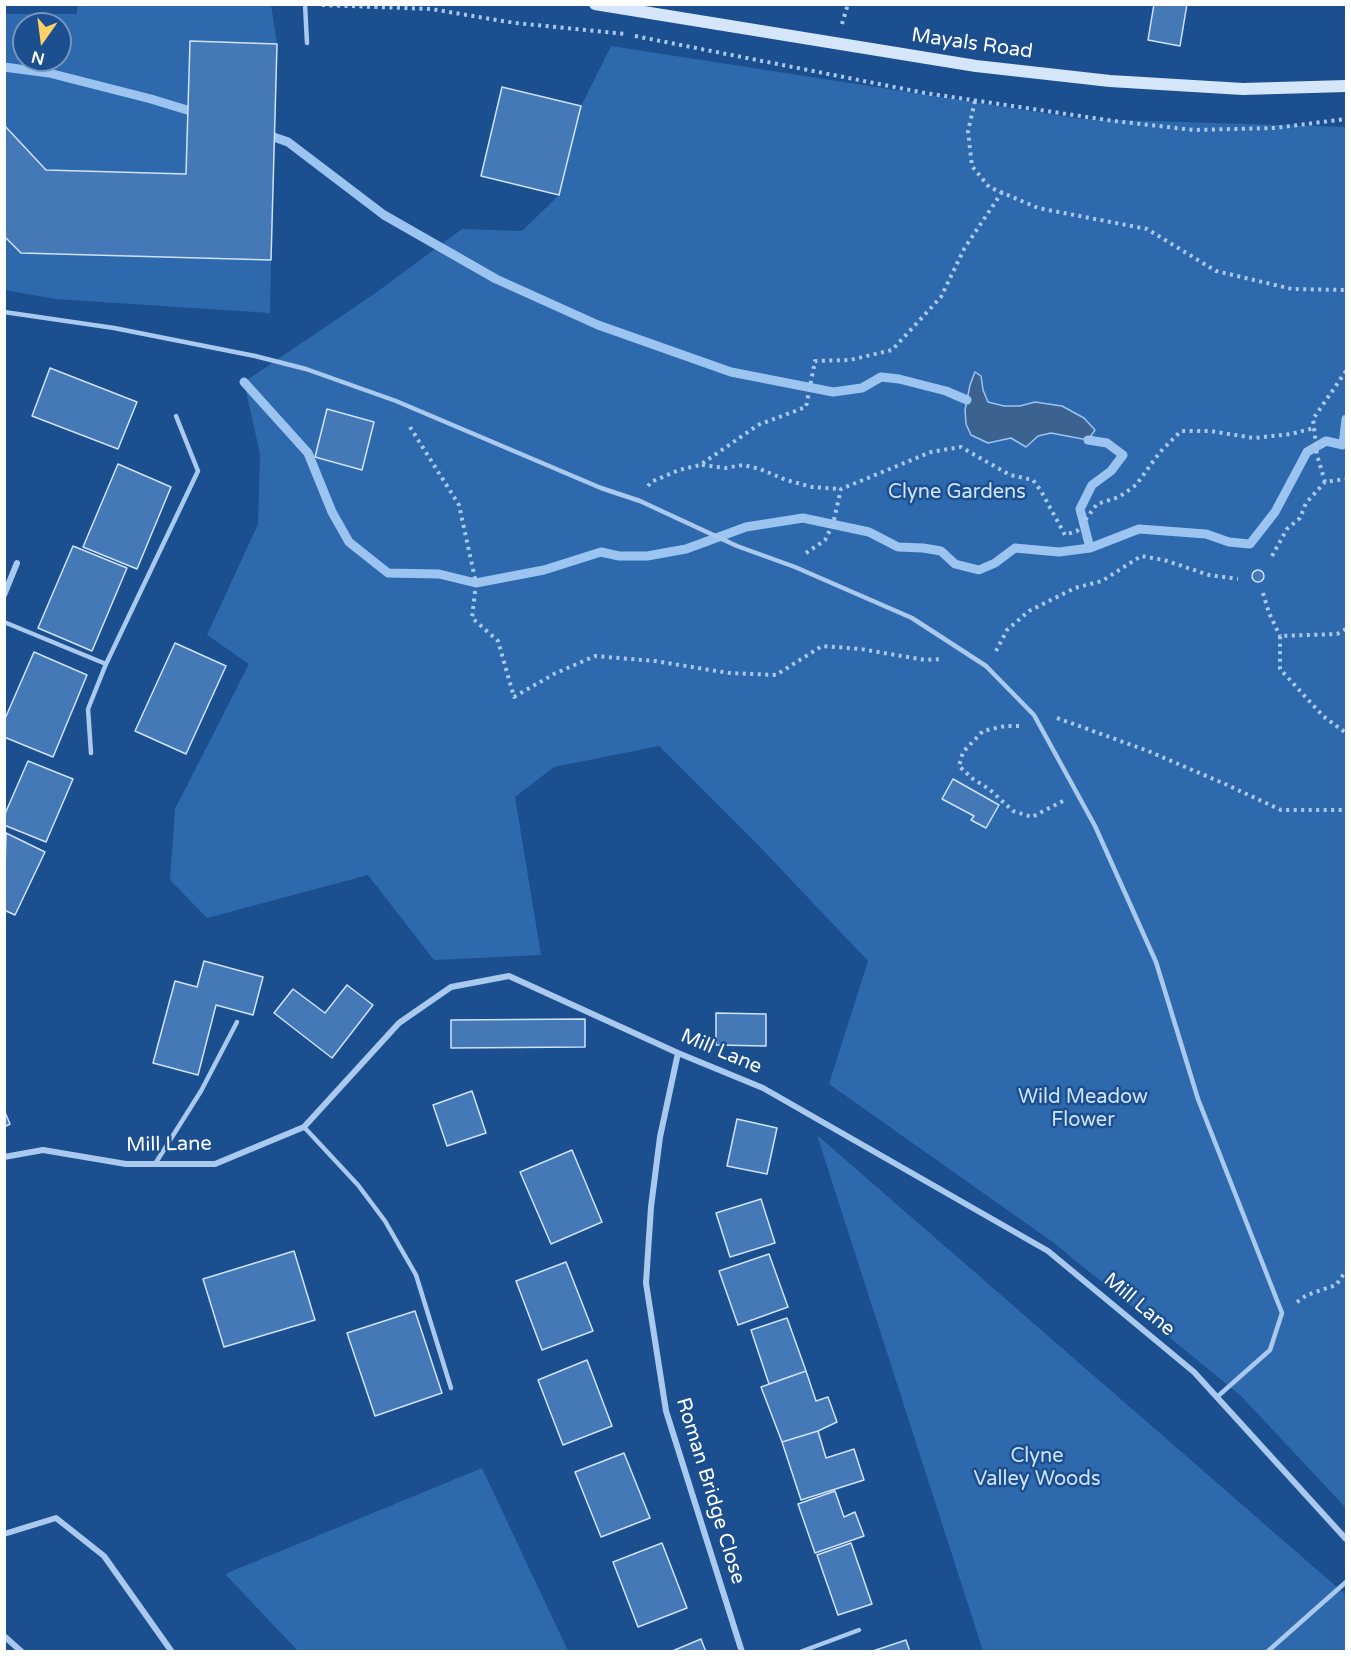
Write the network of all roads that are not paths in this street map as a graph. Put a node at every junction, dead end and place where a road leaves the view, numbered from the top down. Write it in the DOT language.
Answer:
graph roads {
  1 [pos="305,4"];
  2 [pos="595,4"];
  3 [pos="307,43"];
  4 [pos="1347,86"];
  5 [pos="4,312"];
  6 [pos="176,416"];
  7 [pos="16,563"];
  8 [pos="4,595"];
  9 [pos="4,622"];
  10 [pos="106,664"];
  11 [pos="92,753"];
  12 [pos="237,1022"];
  13 [pos="678,1053"];
  14 [pos="304,1127"];
  15 [pos="4,1157"];
  16 [pos="155,1164"];
  17 [pos="451,1388"];
  18 [pos="1217,1397"];
  19 [pos="4,1534"];
  20 [pos="1347,1539"];
  21 [pos="1347,1582"];
  22 [pos="859,1630"];
  23 [pos="4,1636"];
  24 [pos="22,1652"];
  25 [pos="172,1652"];
  26 [pos="742,1652"];
  27 [pos="800,1652"];
  28 [pos="1267,1652"];
  1 -- 3 [label="lane"];
  2 -- 4 [label="main road, Mayals Road"];
  5 -- 18 [label="lane"];
  6 -- 10 [label="lane"];
  7 -- 8 [label="street"];
  9 -- 10 [label="lane"];
  10 -- 11 [label="lane"];
  12 -- 16 [label="lane"];
  13 -- 14 [label="street, Mill Lane"];
  13 -- 18 [label="street, Mill Lane"];
  13 -- 26 [label="street, Roman Bridge Close"];
  14 -- 16 [label="street, Mill Lane"];
  14 -- 17 [label="lane"];
  15 -- 16 [label="street, Mill Lane"];
  18 -- 20 [label="street, Mill Lane"];
  19 -- 25 [label="street"];
  21 -- 28 [label="lane"];
  22 -- 27 [label="lane"];
  23 -- 24 [label="street"];
}
